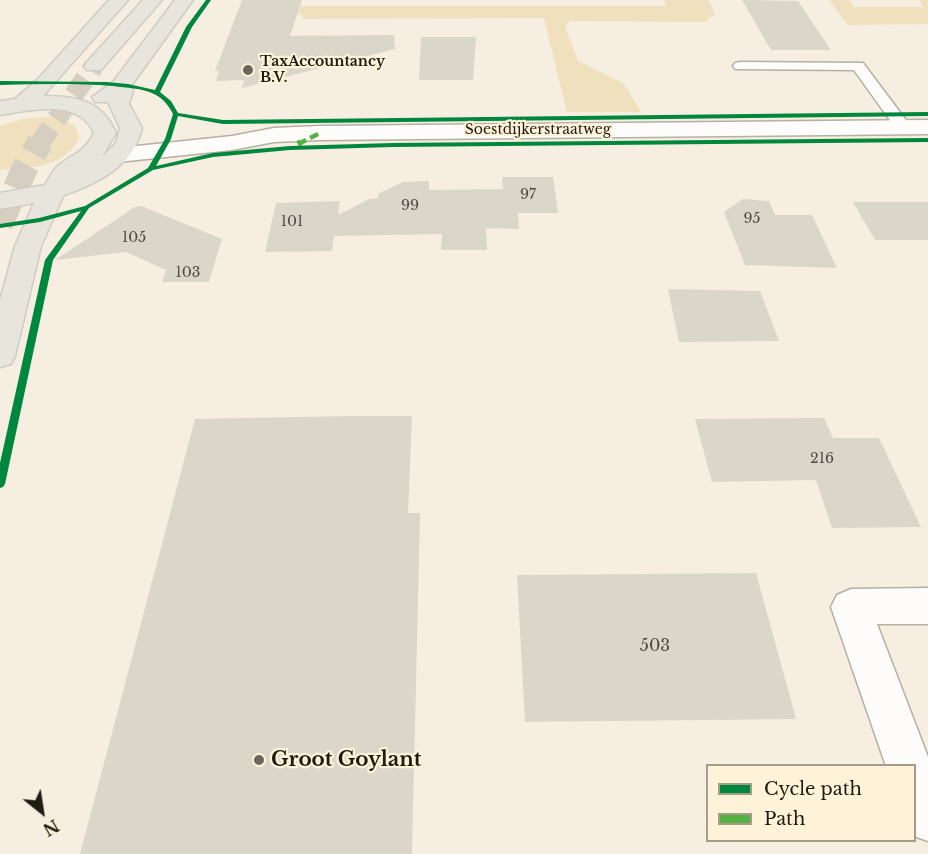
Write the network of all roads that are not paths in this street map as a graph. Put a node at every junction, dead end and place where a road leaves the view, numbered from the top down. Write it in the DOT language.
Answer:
graph roads {
  1 [pos="119,0"];
  2 [pos="153,0"];
  3 [pos="184,0"];
  4 [pos="69,55"];
  5 [pos="94,66"];
  6 [pos="740,66"];
  7 [pos="0,89"];
  8 [pos="22,104"];
  9 [pos="0,108"];
  10 [pos="112,119"];
  11 [pos="903,127"];
  12 [pos="928,127"];
  13 [pos="274,135"];
  14 [pos="118,155"];
  15 [pos="61,180"];
  16 [pos="0,185"];
  17 [pos="0,201"];
  18 [pos="0,356"];
  19 [pos="928,606"];
  20 [pos="909,764"];
  21 [pos="916,784"];
  22 [pos="928,818"];
  1 -- 4 [label="main road"];
  2 -- 5 [label="main road"];
  3 -- 10 [label="main road"];
  4 -- 7 [label="main road"];
  4 -- 8 [label="main road"];
  6 -- 11 [label="lane"];
  8 -- 9 [label="main road"];
  8 -- 10 [label="main road"];
  10 -- 13 [label="main road, Soestdijkerstraatweg"];
  10 -- 14 [label="main road"];
  10 -- 15 [label="main road"];
  11 -- 12 [label="main road, Soestdijkerstraatweg"];
  11 -- 13 [label="main road, Soestdijkerstraatweg"];
  13 -- 14 [label="main road, Soestdijkerstraatweg"];
  14 -- 15 [label="main road"];
  15 -- 16 [label="main road"];
  15 -- 17 [label="main road"];
  15 -- 18 [label="main road"];
  19 -- 20 [label="main road"];
  21 -- 22 [label="main road"];
}
